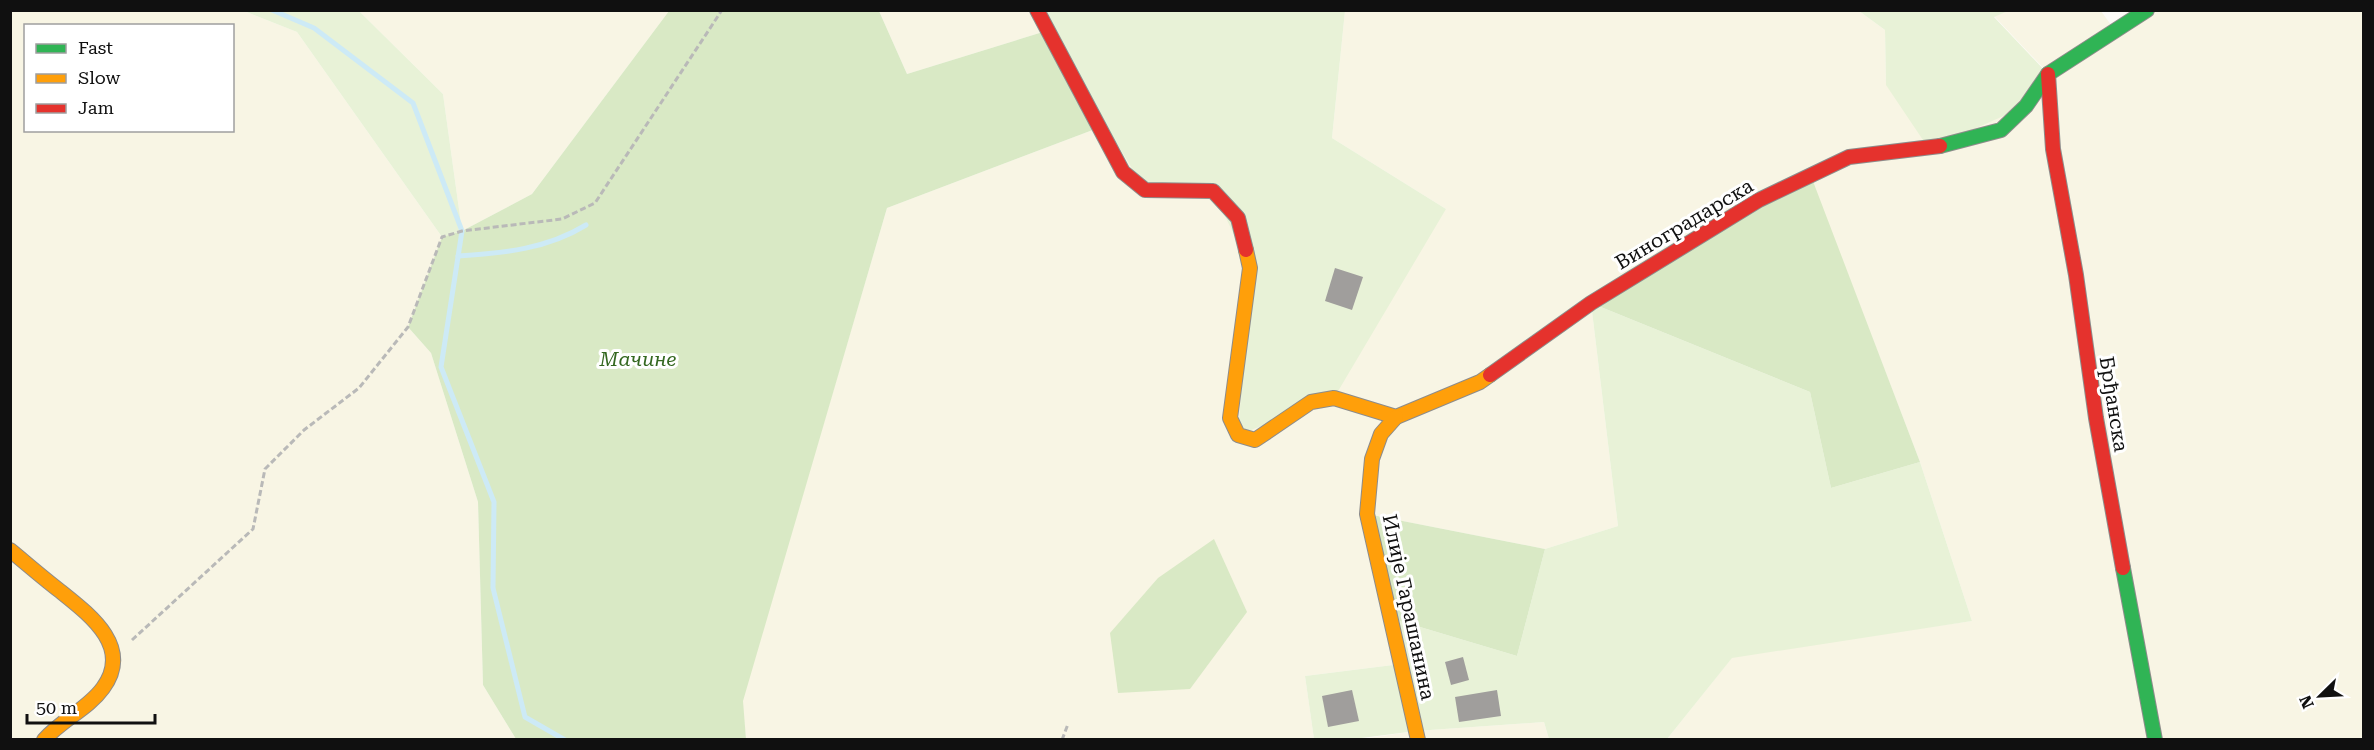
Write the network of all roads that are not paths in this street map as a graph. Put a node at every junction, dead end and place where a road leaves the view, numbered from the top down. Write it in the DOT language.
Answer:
graph roads {
  1 [pos="1038,10"];
  2 [pos="2147,10"];
  3 [pos="2048,74"];
  4 [pos="1396,417"];
  5 [pos="10,550"];
  6 [pos="44,740"];
  7 [pos="1418,740"];
  8 [pos="2155,740"];
  1 -- 4 [label="street"];
  2 -- 3 [label="street, Виноградарска"];
  3 -- 4 [label="street, Виноградарска"];
  3 -- 8 [label="street, Брђанска"];
  4 -- 7 [label="street, Илије Гарашанина"];
  5 -- 6 [label="street"];
}
